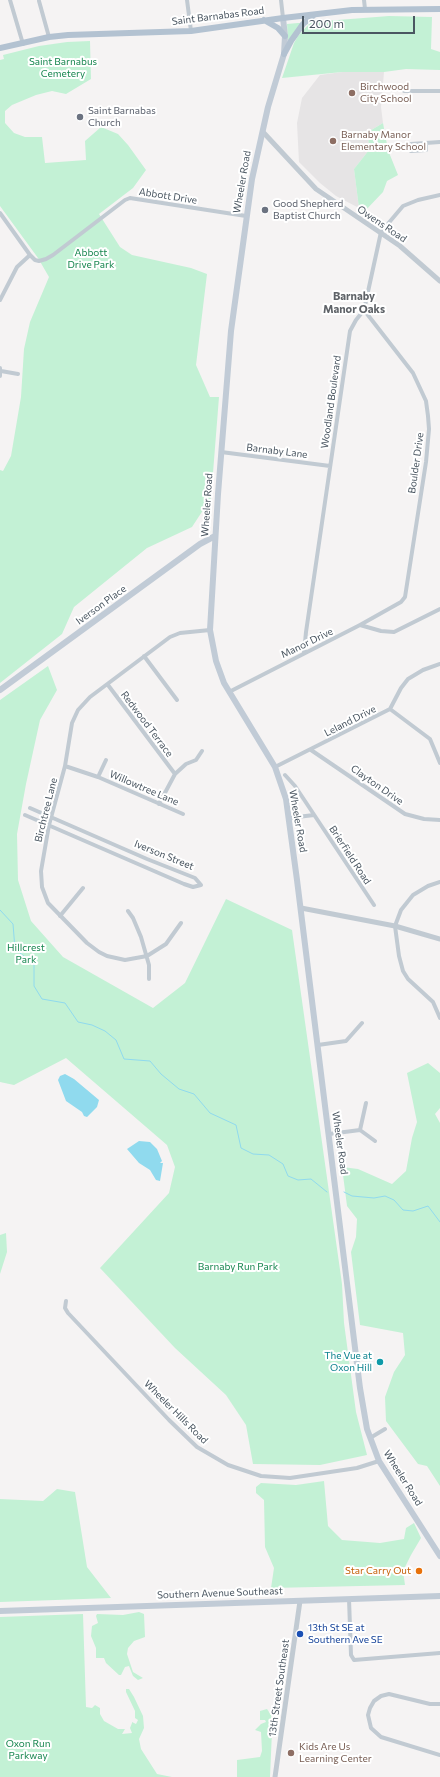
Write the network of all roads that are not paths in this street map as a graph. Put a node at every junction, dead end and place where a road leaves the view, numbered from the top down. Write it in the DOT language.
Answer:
graph roads {
  1 [pos="10,0"];
  2 [pos="187,0"];
  3 [pos="281,0"];
  4 [pos="364,0"];
  5 [pos="39,1"];
  6 [pos="440,9"];
  7 [pos="365,10"];
  8 [pos="315,14"];
  9 [pos="283,18"];
  10 [pos="264,20"];
  11 [pos="191,31"];
  12 [pos="285,36"];
  13 [pos="48,38"];
  14 [pos="23,44"];
  15 [pos="0,48"];
  16 [pos="284,54"];
  17 [pos="404,91"];
  18 [pos="440,91"];
  19 [pos="263,132"];
  20 [pos="440,142"];
  21 [pos="426,143"];
  22 [pos="440,195"];
  23 [pos="0,213"];
  24 [pos="246,216"];
  25 [pos="381,232"];
  26 [pos="30,255"];
  27 [pos="440,281"];
  28 [pos="0,300"];
  29 [pos="364,310"];
  30 [pos="0,372"];
  31 [pos="18,374"];
  32 [pos="221,452"];
  33 [pos="330,466"];
  34 [pos="215,536"];
  35 [pos="392,606"];
  36 [pos="440,609"];
  37 [pos="360,625"];
  38 [pos="210,630"];
  39 [pos="304,653"];
  40 [pos="144,656"];
  41 [pos="440,664"];
  42 [pos="108,685"];
  43 [pos="0,690"];
  44 [pos="228,692"];
  45 [pos="177,700"];
  46 [pos="390,709"];
  47 [pos="311,750"];
  48 [pos="202,751"];
  49 [pos="106,760"];
  50 [pos="440,763"];
  51 [pos="65,766"];
  52 [pos="275,767"];
  53 [pos="175,774"];
  54 [pos="285,775"];
  55 [pos="98,777"];
  56 [pos="159,804"];
  57 [pos="30,808"];
  58 [pos="183,814"];
  59 [pos="25,815"];
  60 [pos="314,815"];
  61 [pos="52,817"];
  62 [pos="289,818"];
  63 [pos="440,820"];
  64 [pos="49,825"];
  65 [pos="440,882"];
  66 [pos="83,888"];
  67 [pos="374,905"];
  68 [pos="301,908"];
  69 [pos="128,911"];
  70 [pos="60,916"];
  71 [pos="181,923"];
  72 [pos="395,926"];
  73 [pos="440,939"];
  74 [pos="147,956"];
  75 [pos="149,979"];
  76 [pos="440,1018"];
  77 [pos="362,1023"];
  78 [pos="318,1046"];
  79 [pos="366,1103"];
  80 [pos="360,1130"];
  81 [pos="329,1134"];
  82 [pos="375,1141"];
  83 [pos="66,1301"];
  84 [pos="385,1429"];
  85 [pos="370,1438"];
  86 [pos="379,1461"];
  87 [pos="440,1556"];
  88 [pos="440,1596"];
  89 [pos="349,1599"];
  90 [pos="300,1601"];
  91 [pos="0,1611"];
  92 [pos="440,1653"];
  93 [pos="440,1704"];
  94 [pos="440,1755"];
  95 [pos="275,1777"];
  1 -- 14 [label="street"];
  2 -- 11 [label="street"];
  3 -- 9 [label="street"];
  4 -- 7 [label="street"];
  5 -- 13 [label="street"];
  6 -- 7 [label="main road, Saint Barnabas Road"];
  7 -- 8 [label="main road, Saint Barnabas Road"];
  8 -- 9 [label="main road, Saint Barnabas Road"];
  8 -- 16 [label="main road"];
  9 -- 10 [label="main road, Saint Barnabas Road"];
  9 -- 12 [label="main road, Wheeler Road"];
  10 -- 11 [label="main road, Saint Barnabas Road"];
  10 -- 12 [label="main road"];
  11 -- 13 [label="main road, Saint Barnabas Road"];
  12 -- 16 [label="main road, Wheeler Road"];
  13 -- 14 [label="main road, Saint Barnabas Road"];
  14 -- 15 [label="main road, Saint Barnabas Road"];
  16 -- 19 [label="main road, Wheeler Road"];
  17 -- 18 [label="street"];
  19 -- 24 [label="main road, Wheeler Road"];
  19 -- 25 [label="street, Owens Road"];
  20 -- 21 [label="street"];
  21 -- 21 [label="street"];
  22 -- 25 [label="street, Woodland Boulevard"];
  23 -- 26 [label="street"];
  24 -- 26 [label="street, Abbott Drive"];
  24 -- 32 [label="main road, Wheeler Road"];
  25 -- 27 [label="street, Owens Road"];
  25 -- 29 [label="street, Woodland Boulevard"];
  26 -- 28 [label="street"];
  29 -- 33 [label="street, Woodland Boulevard"];
  29 -- 35 [label="street, Boulder Drive"];
  30 -- 31 [label="street"];
  32 -- 33 [label="street, Barnaby Lane"];
  32 -- 34 [label="main road, Wheeler Road"];
  33 -- 39 [label="street, Woodland Boulevard"];
  34 -- 38 [label="main road, Wheeler Road"];
  34 -- 43 [label="main road, Iverson Place"];
  35 -- 37 [label="street, Manor Drive"];
  36 -- 37 [label="street"];
  37 -- 39 [label="street, Manor Drive"];
  38 -- 40 [label="street, Birchtree Lane"];
  38 -- 44 [label="main road, Wheeler Road"];
  39 -- 44 [label="street, Manor Drive"];
  40 -- 42 [label="street, Birchtree Lane"];
  40 -- 45 [label="street"];
  41 -- 46 [label="street, Leland Drive"];
  42 -- 51 [label="street, Birchtree Lane"];
  42 -- 53 [label="street, Redwood Terrace"];
  44 -- 52 [label="main road, Wheeler Road"];
  46 -- 47 [label="street, Leland Drive"];
  46 -- 50 [label="street"];
  47 -- 52 [label="street, Leland Drive"];
  47 -- 63 [label="street, Clayton Drive"];
  48 -- 53 [label="street"];
  49 -- 55 [label="street, Willowtree Lane"];
  51 -- 55 [label="street, Willowtree Lane"];
  51 -- 61 [label="street, Birchtree Lane"];
  52 -- 62 [label="main road, Wheeler Road"];
  53 -- 56 [label="street"];
  54 -- 60 [label="street, Brierfield Road"];
  55 -- 56 [label="street, Willowtree Lane"];
  56 -- 58 [label="street, Willowtree Lane"];
  57 -- 61 [label="street, Iverson Street"];
  59 -- 64 [label="street, Iverson Street"];
  60 -- 62 [label="street"];
  60 -- 67 [label="street, Brierfield Road"];
  61 -- 64 [label="street, Birchtree Lane"];
  61 -- 64 [label="street, Iverson Street"];
  62 -- 68 [label="main road, Wheeler Road"];
  64 -- 70 [label="street, Birchtree Lane"];
  65 -- 72 [label="street"];
  66 -- 70 [label="street"];
  68 -- 72 [label="street"];
  68 -- 78 [label="main road, Wheeler Road"];
  69 -- 74 [label="street"];
  70 -- 74 [label="street, Birchtree Lane"];
  71 -- 74 [label="street, Birchtree Lane"];
  72 -- 73 [label="street"];
  72 -- 76 [label="street"];
  74 -- 75 [label="street"];
  77 -- 78 [label="street"];
  78 -- 81 [label="main road, Wheeler Road"];
  79 -- 80 [label="street"];
  80 -- 81 [label="street"];
  80 -- 82 [label="street"];
  81 -- 85 [label="main road, Wheeler Road"];
  83 -- 86 [label="street, Wheeler Hills Road"];
  84 -- 85 [label="street"];
  85 -- 86 [label="main road, Wheeler Road"];
  86 -- 87 [label="main road, Wheeler Road"];
  88 -- 89 [label="main road, Southern Avenue Southeast"];
  89 -- 90 [label="main road, Southern Avenue Southeast"];
  89 -- 92 [label="street"];
  90 -- 91 [label="main road, Southern Avenue Southeast"];
  90 -- 95 [label="street, 13th Street Southeast"];
  93 -- 94 [label="street"];
}
